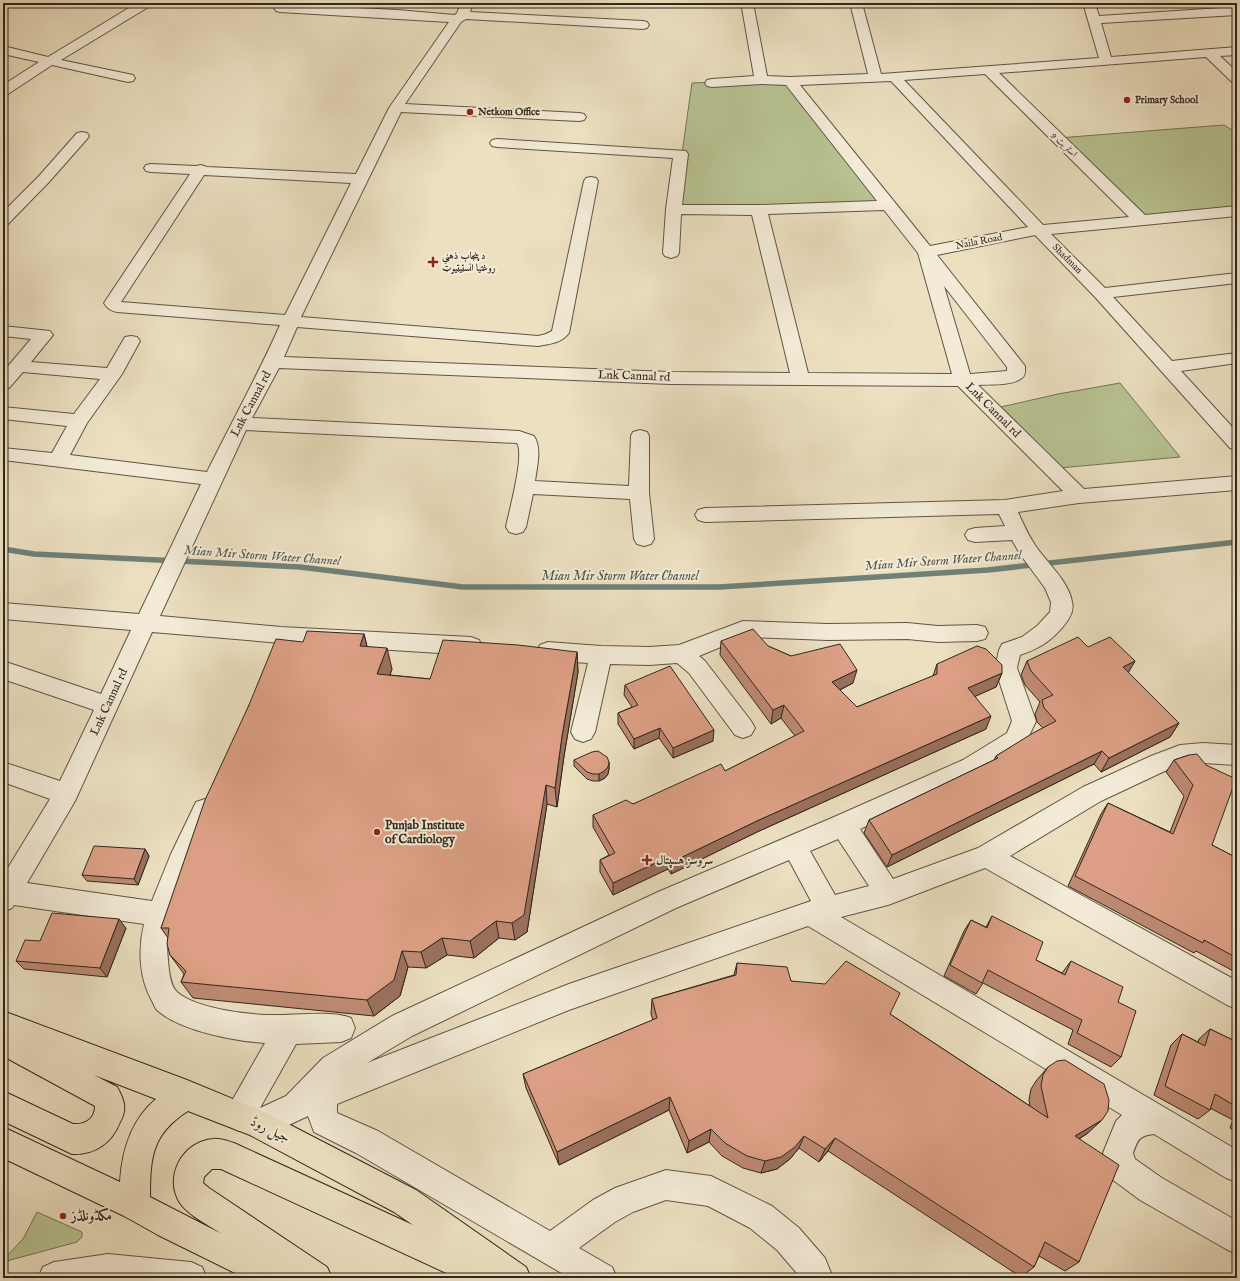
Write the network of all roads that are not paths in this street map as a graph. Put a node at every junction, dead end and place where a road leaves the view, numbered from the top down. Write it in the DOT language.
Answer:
graph roads {
  1 [pos="146,3"];
  2 [pos="750,3"];
  3 [pos="831,3"];
  4 [pos="856,3"];
  5 [pos="1089,3"];
  6 [pos="1234,3"];
  7 [pos="1237,5"];
  8 [pos="280,8"];
  9 [pos="1237,11"];
  10 [pos="462,12"];
  11 [pos="1093,20"];
  12 [pos="643,25"];
  13 [pos="3,50"];
  14 [pos="1237,51"];
  15 [pos="1209,53"];
  16 [pos="50,61"];
  17 [pos="1106,61"];
  18 [pos="987,69"];
  19 [pos="894,76"];
  20 [pos="875,77"];
  21 [pos="128,78"];
  22 [pos="1237,78"];
  23 [pos="761,80"];
  24 [pos="790,81"];
  25 [pos="712,83"];
  26 [pos="3,91"];
  27 [pos="396,108"];
  28 [pos="579,117"];
  29 [pos="82,136"];
  30 [pos="497,143"];
  31 [pos="151,168"];
  32 [pos="201,169"];
  33 [pos="361,179"];
  34 [pos="591,181"];
  35 [pos="888,205"];
  36 [pos="674,210"];
  37 [pos="759,210"];
  38 [pos="1237,211"];
  39 [pos="1141,220"];
  40 [pos="3,221"];
  41 [pos="1039,230"];
  42 [pos="926,252"];
  43 [pos="671,253"];
  44 [pos="1237,278"];
  45 [pos="1101,293"];
  46 [pos="290,322"];
  47 [pos="3,331"];
  48 [pos="131,341"];
  49 [pos="1237,358"];
  50 [pos="273,362"];
  51 [pos="18,366"];
  52 [pos="1167,367"];
  53 [pos="112,374"];
  54 [pos="801,380"];
  55 [pos="963,380"];
  56 [pos="3,384"];
  57 [pos="3,413"];
  58 [pos="79,421"];
  59 [pos="240,424"];
  60 [pos="640,436"];
  61 [pos="1237,444"];
  62 [pos="3,454"];
  63 [pos="57,461"];
  64 [pos="213,479"];
  65 [pos="1237,483"];
  66 [pos="524,487"];
  67 [pos="639,493"];
  68 [pos="1079,496"];
  69 [pos="1005,506"];
  70 [pos="705,515"];
  71 [pos="516,528"];
  72 [pos="976,535"];
  73 [pos="644,538"];
  74 [pos="1023,540"];
  75 [pos="3,611"];
  76 [pos="144,623"];
  77 [pos="977,633"];
  78 [pos="490,647"];
  79 [pos="530,650"];
  80 [pos="681,654"];
  81 [pos="600,655"];
  82 [pos="3,670"];
  83 [pos="107,705"];
  84 [pos="743,728"];
  85 [pos="583,732"];
  86 [pos="1237,755"];
  87 [pos="3,772"];
  88 [pos="215,789"];
  89 [pos="66,794"];
  90 [pos="843,825"];
  91 [pos="794,845"];
  92 [pos="987,856"];
  93 [pos="888,893"];
  94 [pos="5,896"];
  95 [pos="819,911"];
  96 [pos="160,914"];
  97 [pos="1237,996"];
  98 [pos="3,1025"];
  99 [pos="341,1028"];
  100 [pos="288,1030"];
  101 [pos="3,1041"];
  102 [pos="326,1094"];
  103 [pos="187,1095"];
  104 [pos="3,1106"];
  105 [pos="296,1106"];
  106 [pos="1158,1119"];
  107 [pos="249,1120"];
  108 [pos="3,1142"];
  109 [pos="1237,1167"];
  110 [pos="135,1205"];
  111 [pos="1237,1238"];
  112 [pos="551,1249"];
  113 [pos="54,1278"];
  114 [pos="190,1278"];
  115 [pos="280,1278"];
  116 [pos="316,1278"];
  117 [pos="493,1278"];
  118 [pos="515,1278"];
  119 [pos="601,1278"];
  120 [pos="817,1278"];
  1 -- 16 [label="street"];
  2 -- 23 [label="street"];
  3 -- 4 [label="street"];
  4 -- 20 [label="street"];
  5 -- 11 [label="street"];
  6 -- 7 [label="street"];
  8 -- 10 [label="street"];
  9 -- 11 [label="street"];
  10 -- 12 [label="street"];
  10 -- 27 [label="street"];
  11 -- 17 [label="street"];
  13 -- 16 [label="street"];
  14 -- 15 [label="street"];
  15 -- 17 [label="street"];
  15 -- 22 [label="street"];
  16 -- 21 [label="street"];
  16 -- 26 [label="street"];
  17 -- 18 [label="street"];
  18 -- 19 [label="street"];
  18 -- 39 [label="street, اسٹریٹ 9"];
  19 -- 20 [label="street"];
  19 -- 41 [label="street, Shadman"];
  20 -- 24 [label="street"];
  23 -- 24 [label="street"];
  23 -- 25 [label="street"];
  24 -- 35 [label="street"];
  27 -- 28 [label="street"];
  27 -- 33 [label="street"];
  29 -- 40 [label="street"];
  30 -- 36 [label="street"];
  31 -- 32 [label="street"];
  32 -- 33 [label="street"];
  32 -- 46 [label="street"];
  33 -- 46 [label="street"];
  34 -- 46 [label="street"];
  35 -- 37 [label="street"];
  35 -- 42 [label="street"];
  36 -- 37 [label="street"];
  36 -- 43 [label="street"];
  37 -- 54 [label="street"];
  38 -- 39 [label="street, Naila Road"];
  39 -- 41 [label="street, Naila Road"];
  41 -- 42 [label="street, Naila Road"];
  41 -- 45 [label="street, Shadman"];
  42 -- 55 [label="street"];
  42 -- 55 [label="street"];
  44 -- 45 [label="street"];
  45 -- 52 [label="street, Shadman"];
  46 -- 50 [label="street"];
  47 -- 51 [label="street"];
  48 -- 53 [label="street"];
  49 -- 52 [label="street"];
  50 -- 54 [label="street, Lnk Cannal rd"];
  50 -- 59 [label="street, Lnk Cannal rd"];
  51 -- 53 [label="street"];
  51 -- 56 [label="street"];
  52 -- 61 [label="street, Shadman"];
  53 -- 58 [label="street"];
  54 -- 55 [label="street, Lnk Cannal rd"];
  55 -- 68 [label="street, Lnk Cannal rd"];
  57 -- 58 [label="street"];
  58 -- 63 [label="street"];
  59 -- 64 [label="street, Lnk Cannal rd"];
  59 -- 66 [label="street"];
  60 -- 67 [label="street"];
  62 -- 63 [label="street"];
  63 -- 64 [label="street"];
  64 -- 76 [label="street, Lnk Cannal rd"];
  65 -- 68 [label="street"];
  66 -- 67 [label="street"];
  66 -- 71 [label="street"];
  67 -- 73 [label="street"];
  68 -- 69 [label="street"];
  69 -- 70 [label="street"];
  69 -- 74 [label="street"];
  72 -- 74 [label="street"];
  74 -- 90 [label="street"];
  75 -- 76 [label="street"];
  76 -- 78 [label="street"];
  76 -- 83 [label="street, Lnk Cannal rd"];
  77 -- 80 [label="street"];
  79 -- 81 [label="street"];
  80 -- 81 [label="street"];
  80 -- 84 [label="street"];
  81 -- 85 [label="street"];
  82 -- 83 [label="street"];
  83 -- 89 [label="street, Lnk Cannal rd"];
  86 -- 92 [label="street"];
  87 -- 89 [label="street"];
  88 -- 96 [label="street"];
  89 -- 94 [label="street, Lnk Cannal rd"];
  90 -- 91 [label="street"];
  90 -- 93 [label="street"];
  91 -- 95 [label="street"];
  91 -- 105 [label="street"];
  92 -- 93 [label="street"];
  92 -- 97 [label="street"];
  93 -- 95 [label="street"];
  94 -- 96 [label="street"];
  95 -- 102 [label="street"];
  95 -- 106 [label="street"];
  96 -- 100 [label="street"];
  98 -- 103 [label="main road, جیل روڈ"];
  99 -- 100 [label="street"];
  100 -- 107 [label="street"];
  101 -- 104 [label="main road"];
  102 -- 105 [label="street"];
  102 -- 112 [label="street"];
  103 -- 107 [label="main road, جیل روڈ"];
  103 -- 110 [label="main road"];
  105 -- 107 [label="street"];
  106 -- 109 [label="street"];
  106 -- 111 [label="street"];
  107 -- 118 [label="main road, جیل روڈ"];
  108 -- 110 [label="main road"];
  110 -- 115 [label="main road"];
  112 -- 119 [label="street"];
  112 -- 120 [label="street"];
  113 -- 114 [label="street"];
  116 -- 117 [label="main road"];
}
